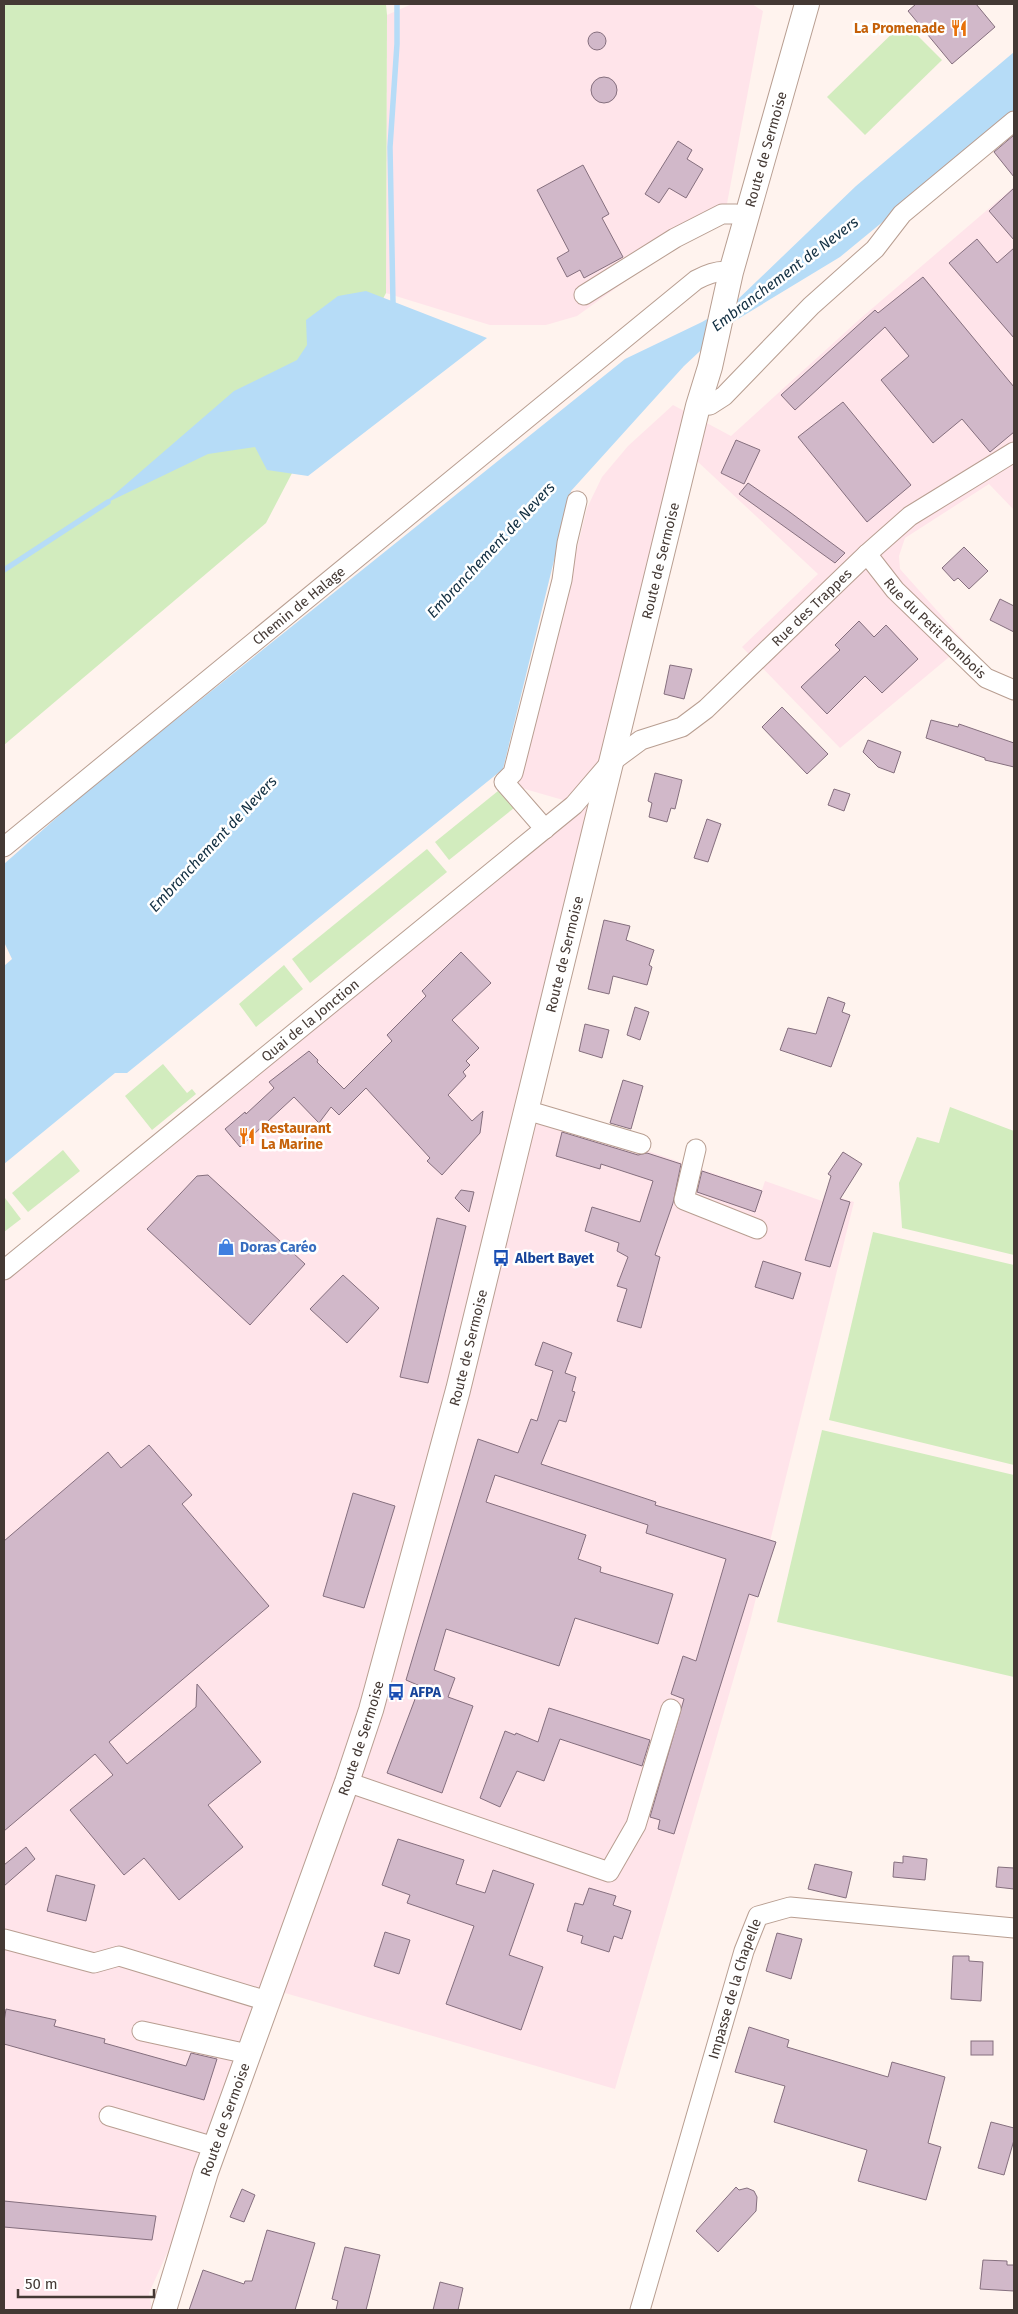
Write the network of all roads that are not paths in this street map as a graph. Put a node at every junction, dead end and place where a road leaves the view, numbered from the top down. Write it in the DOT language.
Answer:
graph roads {
  1 [pos="807,4"];
  2 [pos="1014,121"];
  3 [pos="746,217"];
  4 [pos="730,272"];
  5 [pos="584,295"];
  6 [pos="698,406"];
  7 [pos="1014,452"];
  8 [pos="577,502"];
  9 [pos="867,554"];
  10 [pos="1014,690"];
  11 [pos="610,763"];
  12 [pos="545,829"];
  13 [pos="4,847"];
  14 [pos="526,1110"];
  15 [pos="641,1144"];
  16 [pos="696,1149"];
  17 [pos="757,1229"];
  18 [pos="4,1270"];
  19 [pos="671,1710"];
  20 [pos="347,1782"];
  21 [pos="1014,1928"];
  22 [pos="4,1939"];
  23 [pos="267,2001"];
  24 [pos="142,2031"];
  25 [pos="248,2054"];
  26 [pos="110,2116"];
  27 [pos="214,2147"];
  28 [pos="164,2310"];
  29 [pos="640,2310"];
  1 -- 3 [label="main road, Route de Sermoise"];
  2 -- 6 [label="street"];
  3 -- 4 [label="main road, Route de Sermoise"];
  3 -- 5 [label="street"];
  4 -- 6 [label="main road, Route de Sermoise"];
  4 -- 13 [label="street, Chemin de Halage"];
  6 -- 11 [label="main road, Route de Sermoise"];
  7 -- 9 [label="street, Rue des Trappes"];
  8 -- 12 [label="street"];
  9 -- 10 [label="street, Rue du Petit Rombois"];
  9 -- 11 [label="street, Rue des Trappes"];
  11 -- 12 [label="street, Quai de la Jonction"];
  11 -- 14 [label="main road, Route de Sermoise"];
  12 -- 18 [label="street, Quai de la Jonction"];
  14 -- 15 [label="street"];
  14 -- 20 [label="main road, Route de Sermoise"];
  16 -- 17 [label="street"];
  19 -- 20 [label="street"];
  20 -- 23 [label="main road, Route de Sermoise"];
  21 -- 29 [label="street, Impasse de la Chapelle"];
  22 -- 23 [label="street"];
  23 -- 25 [label="main road, Route de Sermoise"];
  24 -- 25 [label="street"];
  25 -- 27 [label="main road, Route de Sermoise"];
  26 -- 27 [label="street"];
  27 -- 28 [label="main road, Route de Sermoise"];
}
